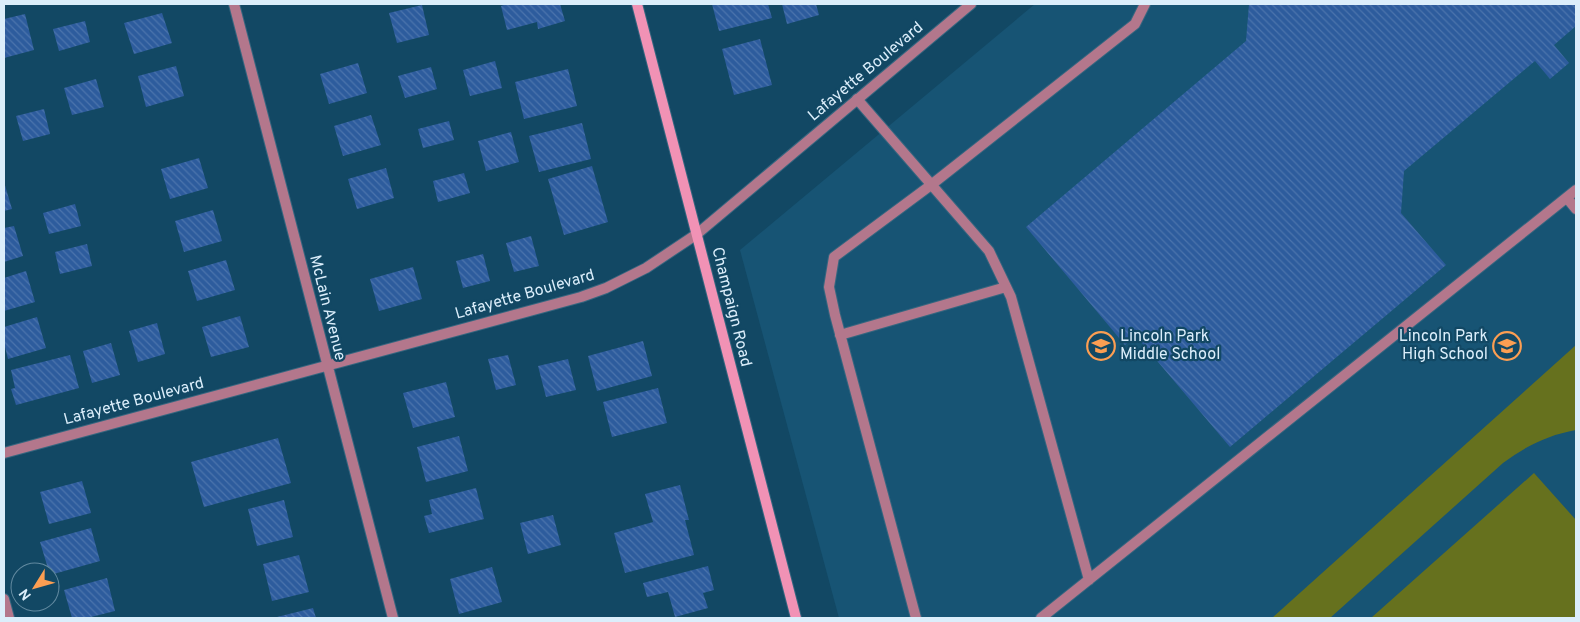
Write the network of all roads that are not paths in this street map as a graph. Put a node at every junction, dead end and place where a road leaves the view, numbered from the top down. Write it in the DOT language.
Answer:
graph roads {
  1 [pos="234,4"];
  2 [pos="637,4"];
  3 [pos="971,4"];
  4 [pos="1145,4"];
  5 [pos="857,99"];
  6 [pos="931,185"];
  7 [pos="1576,190"];
  8 [pos="1567,198"];
  9 [pos="1576,209"];
  10 [pos="697,234"];
  11 [pos="1006,287"];
  12 [pos="840,335"];
  13 [pos="326,365"];
  14 [pos="4,453"];
  15 [pos="1089,580"];
  16 [pos="4,599"];
  17 [pos="9,618"];
  18 [pos="392,618"];
  19 [pos="796,618"];
  20 [pos="916,618"];
  21 [pos="1041,618"];
  1 -- 13 [label="street, McLain Avenue"];
  2 -- 10 [label="street, Champaign Road"];
  3 -- 5 [label="street, Lafayette Boulevard"];
  4 -- 6 [label="street"];
  5 -- 6 [label="street"];
  5 -- 10 [label="street, Lafayette Boulevard"];
  6 -- 11 [label="street"];
  6 -- 12 [label="street"];
  7 -- 8 [label="street"];
  8 -- 9 [label="street"];
  8 -- 15 [label="street"];
  10 -- 13 [label="street, Lafayette Boulevard"];
  10 -- 19 [label="street, Champaign Road"];
  11 -- 12 [label="street"];
  11 -- 15 [label="street"];
  12 -- 20 [label="street"];
  13 -- 14 [label="street, Lafayette Boulevard"];
  13 -- 18 [label="street, McLain Avenue"];
  15 -- 21 [label="street"];
  16 -- 17 [label="street"];
}
